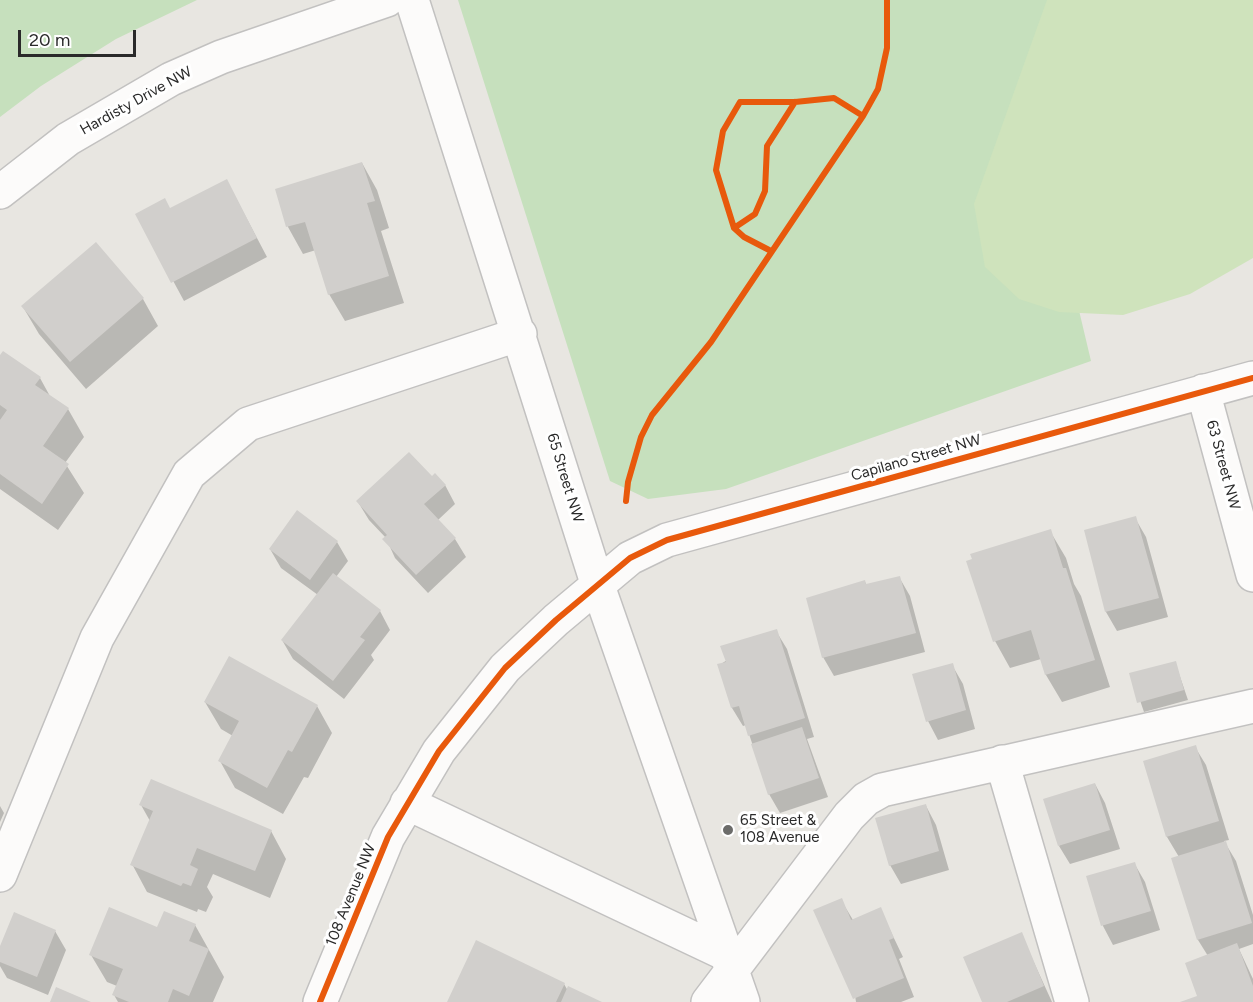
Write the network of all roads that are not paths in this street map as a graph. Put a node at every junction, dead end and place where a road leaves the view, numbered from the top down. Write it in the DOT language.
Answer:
graph roads {
  1 [pos="387,0"];
  2 [pos="412,0"];
  3 [pos="0,192"];
  4 [pos="520,334"];
  5 [pos="1253,378"];
  6 [pos="1203,391"];
  7 [pos="1253,574"];
  8 [pos="598,586"];
  9 [pos="1253,706"];
  10 [pos="1002,762"];
  11 [pos="407,803"];
  12 [pos="0,875"];
  13 [pos="729,962"];
  14 [pos="320,1002"];
  15 [pos="708,1002"];
  16 [pos="743,1002"];
  17 [pos="1072,1002"];
  1 -- 3 [label="street, Hardisty Drive NW"];
  2 -- 4 [label="street, 65 Street NW"];
  4 -- 8 [label="street, 65 Street NW"];
  4 -- 12 [label="street"];
  5 -- 6 [label="street, Capilano Street NW"];
  6 -- 7 [label="street, 63 Street NW"];
  6 -- 8 [label="street, Capilano Street NW"];
  8 -- 11 [label="street, 108 Avenue NW"];
  8 -- 13 [label="street, 65 Street NW"];
  9 -- 10 [label="street"];
  10 -- 13 [label="street"];
  10 -- 17 [label="street"];
  11 -- 13 [label="street"];
  11 -- 14 [label="street, 108 Avenue NW"];
  13 -- 15 [label="street"];
  13 -- 16 [label="street, 65 Street NW"];
}
